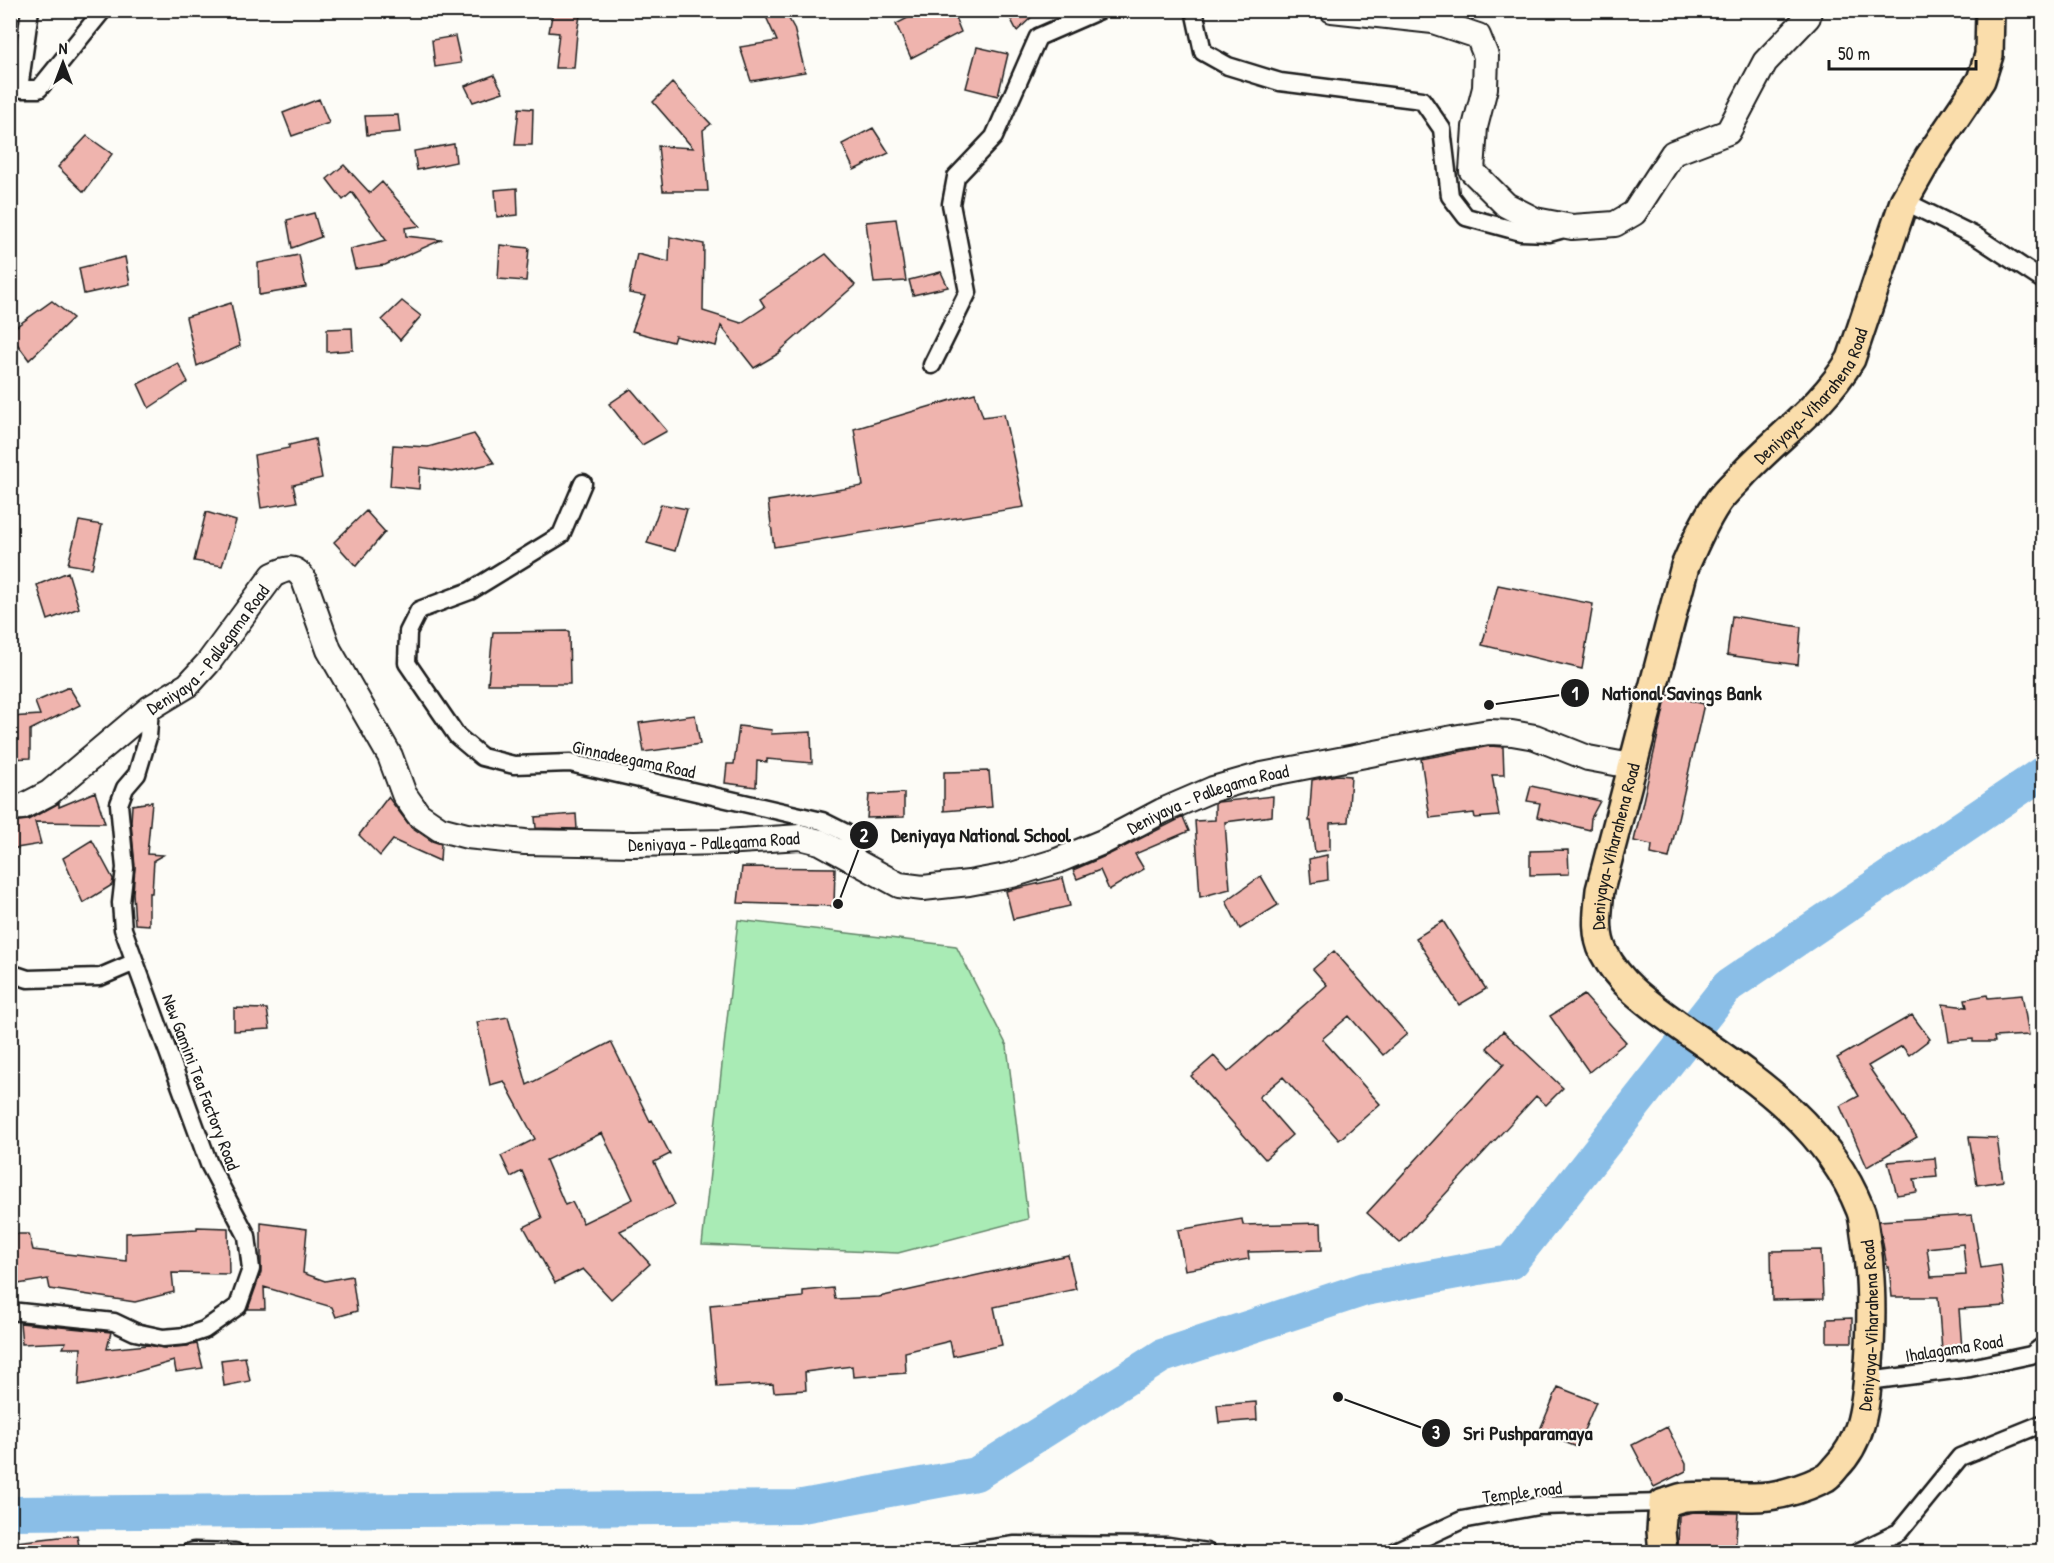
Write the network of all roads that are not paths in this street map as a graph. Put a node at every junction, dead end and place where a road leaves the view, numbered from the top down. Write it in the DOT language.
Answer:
graph roads {
  1 [pos="30,10"];
  2 [pos="103,10"];
  3 [pos="1100,10"];
  4 [pos="1194,10"];
  5 [pos="1332,10"];
  6 [pos="1809,10"];
  7 [pos="1990,10"];
  8 [pos="1904,201"];
  9 [pos="1572,227"];
  10 [pos="2043,281"];
  11 [pos="932,364"];
  12 [pos="584,483"];
  13 [pos="150,708"];
  14 [pos="1631,766"];
  15 [pos="10,808"];
  16 [pos="860,863"];
  17 [pos="135,962"];
  18 [pos="10,973"];
  19 [pos="10,1311"];
  20 [pos="2043,1345"];
  21 [pos="1868,1381"];
  22 [pos="2043,1423"];
  23 [pos="1663,1503"];
  24 [pos="190,1552"];
  25 [pos="235,1552"];
  26 [pos="965,1552"];
  27 [pos="1207,1552"];
  28 [pos="1394,1552"];
  29 [pos="1662,1552"];
  30 [pos="1858,1552"];
  1 -- 2 [label="street"];
  3 -- 11 [label="street"];
  4 -- 9 [label="street"];
  5 -- 9 [label="main road"];
  6 -- 9 [label="main road"];
  7 -- 8 [label="main road, Deniyaya-Viharahena Road"];
  8 -- 10 [label="street"];
  8 -- 14 [label="main road, Deniyaya-Viharahena Road"];
  12 -- 16 [label="street, Ginnadeegama Road"];
  13 -- 15 [label="main road, Deniyaya - Pallegama Road"];
  13 -- 16 [label="main road, Deniyaya - Pallegama Road"];
  13 -- 17 [label="street, New Gamini Tea Factory Road"];
  14 -- 16 [label="main road, Deniyaya - Pallegama Road"];
  14 -- 21 [label="main road, Deniyaya-Viharahena Road"];
  17 -- 18 [label="street"];
  17 -- 19 [label="street, New Gamini Tea Factory Road"];
  20 -- 21 [label="street, Ihalagama Road"];
  21 -- 23 [label="main road, Deniyaya-Viharahena Road"];
  22 -- 30 [label="street"];
  23 -- 28 [label="street, Temple road"];
  23 -- 29 [label="main road"];
  24 -- 25 [label="street"];
  26 -- 27 [label="street"];
}
